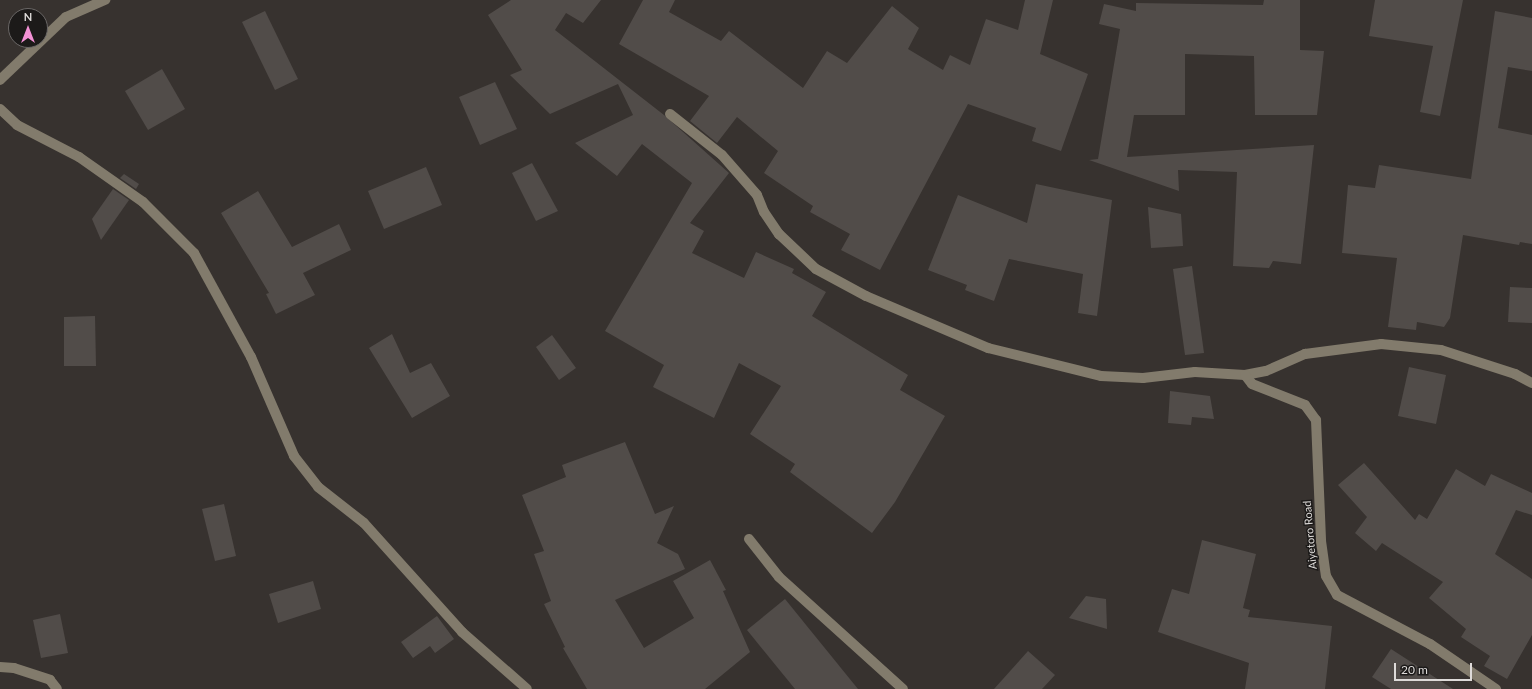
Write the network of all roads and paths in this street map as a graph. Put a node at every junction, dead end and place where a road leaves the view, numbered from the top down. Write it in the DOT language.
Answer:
graph roads {
  1 [pos="105,0"];
  2 [pos="0,80"];
  3 [pos="0,109"];
  4 [pos="670,114"];
  5 [pos="1245,375"];
  6 [pos="1532,382"];
  7 [pos="748,539"];
  8 [pos="0,667"];
  9 [pos="56,689"];
  10 [pos="527,689"];
  11 [pos="903,689"];
  12 [pos="1496,689"];
  1 -- 2 [label="street"];
  3 -- 10 [label="street"];
  4 -- 5 [label="street"];
  5 -- 6 [label="street"];
  5 -- 12 [label="street, Aiyetoro Road"];
  7 -- 11 [label="street"];
  8 -- 9 [label="street"];
}
